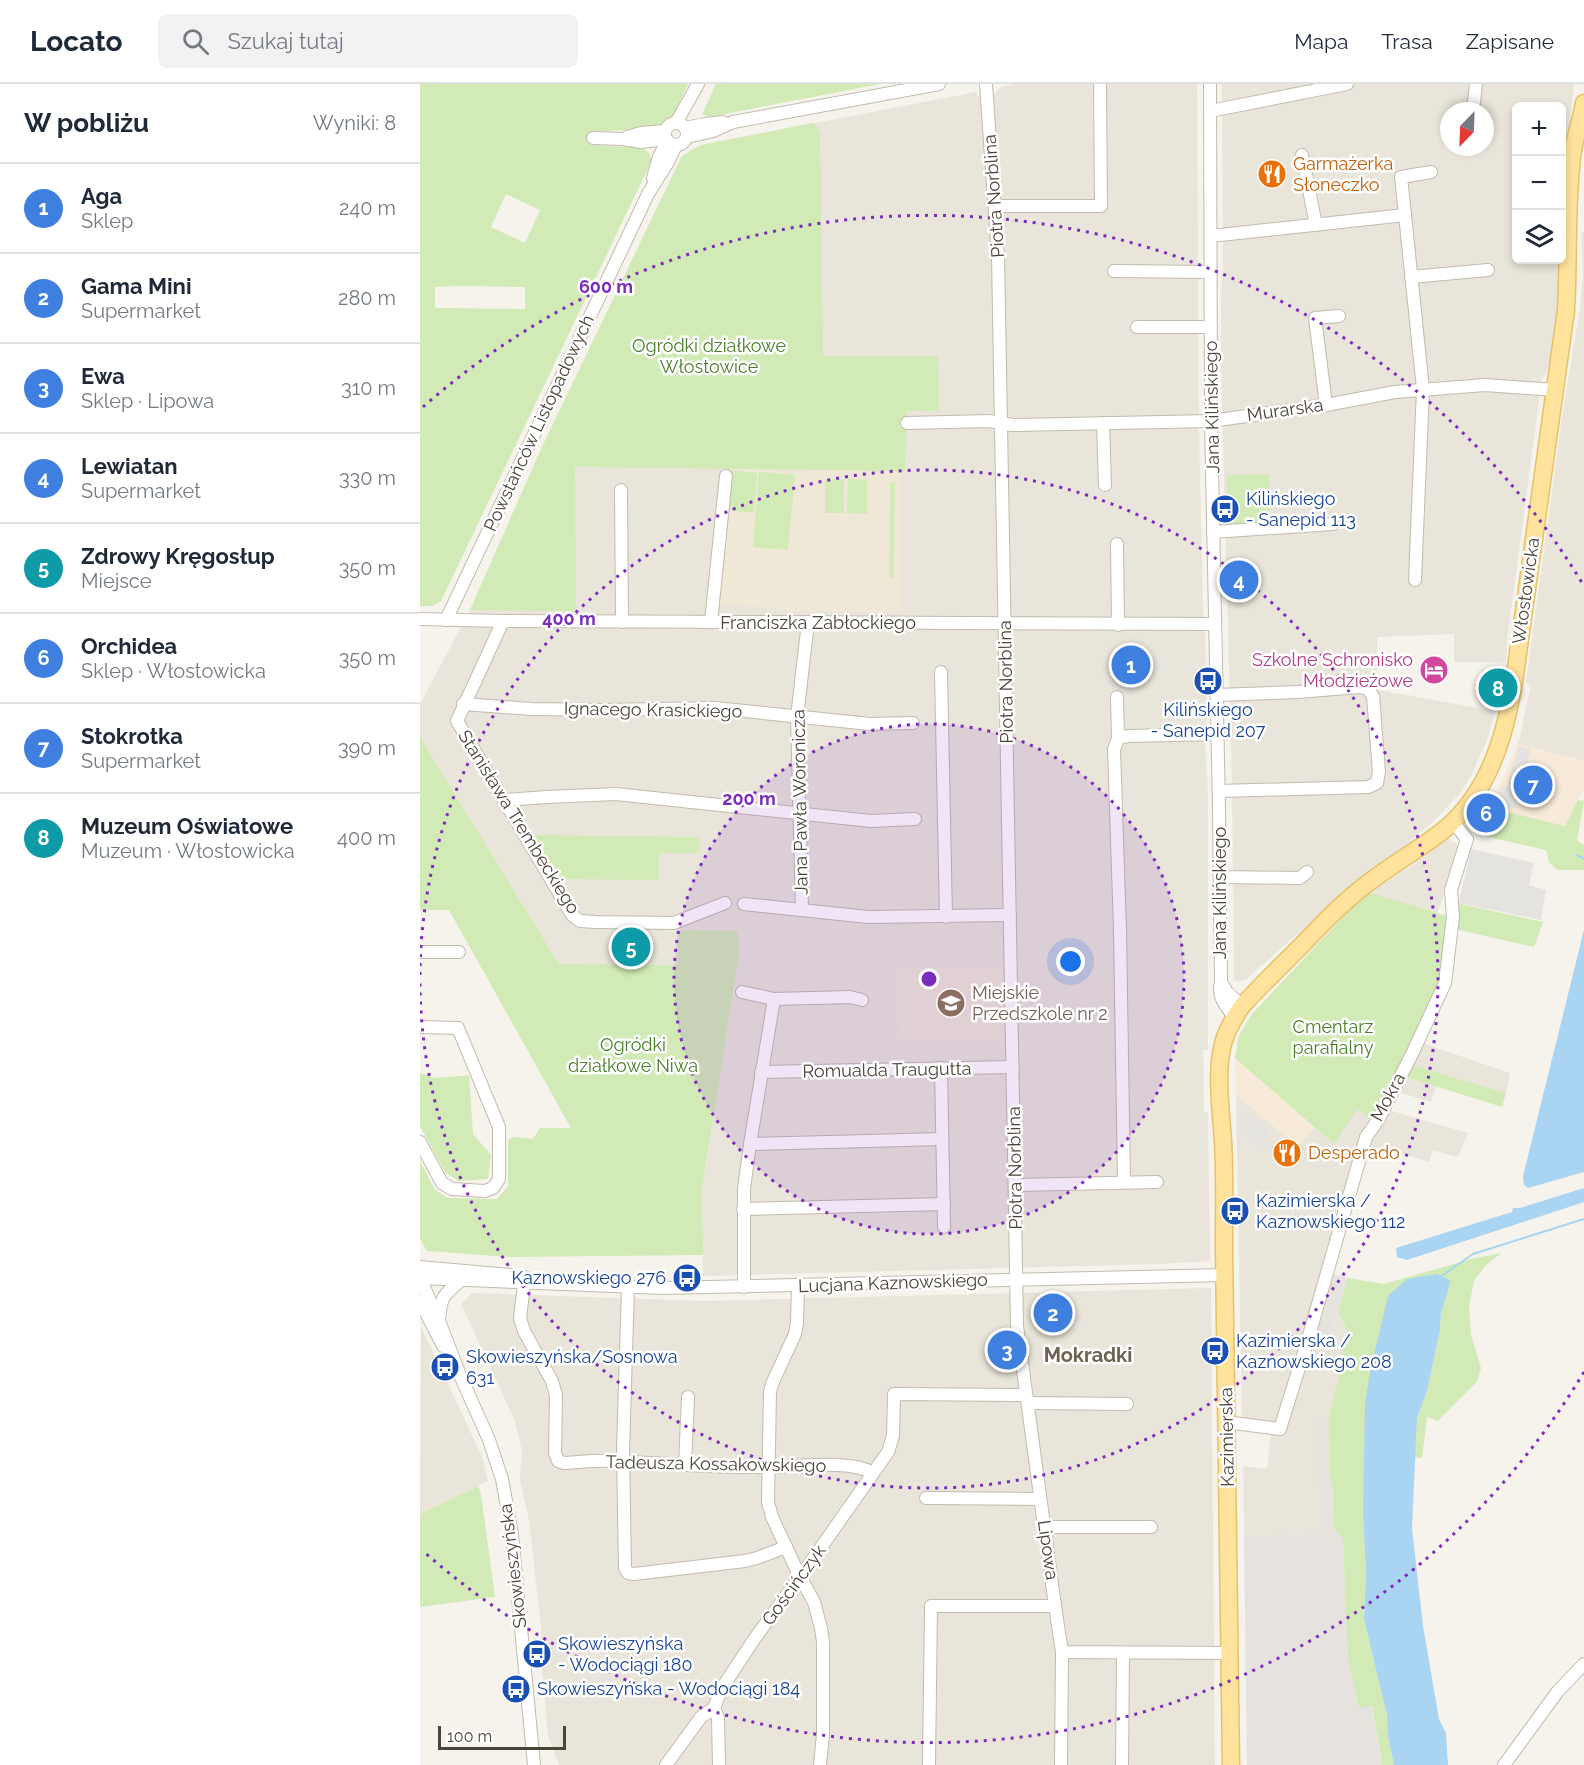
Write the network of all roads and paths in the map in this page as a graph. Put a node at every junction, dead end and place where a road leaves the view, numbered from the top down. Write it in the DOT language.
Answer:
graph roads {
  1 [pos="939,84"];
  2 [pos="986,84"];
  3 [pos="1100,84"];
  4 [pos="1210,84"];
  5 [pos="1347,84"];
  6 [pos="1476,84"];
  7 [pos="694,95"];
  8 [pos="1474,102"];
  9 [pos="1584,103"];
  10 [pos="1210,111"];
  11 [pos="734,122"];
  12 [pos="702,124"];
  13 [pos="683,128"];
  14 [pos="593,138"];
  15 [pos="623,139"];
  16 [pos="669,139"];
  17 [pos="648,141"];
  18 [pos="1302,155"];
  19 [pos="659,157"];
  20 [pos="1431,172"];
  21 [pos="648,194"];
  22 [pos="995,206"];
  23 [pos="1405,215"];
  24 [pos="1316,225"];
  25 [pos="1211,236"];
  26 [pos="1488,270"];
  27 [pos="1114,271"];
  28 [pos="1211,272"];
  29 [pos="1411,277"];
  30 [pos="1339,316"];
  31 [pos="1137,327"];
  32 [pos="1211,327"];
  33 [pos="1423,389"];
  34 [pos="1555,390"];
  35 [pos="1326,405"];
  36 [pos="1211,421"];
  37 [pos="907,423"];
  38 [pos="1001,423"];
  39 [pos="1103,423"];
  40 [pos="726,476"];
  41 [pos="1105,485"];
  42 [pos="621,490"];
  43 [pos="1333,524"];
  44 [pos="1213,532"];
  45 [pos="1117,544"];
  46 [pos="1415,580"];
  47 [pos="420,619"];
  48 [pos="446,620"];
  49 [pos="503,621"];
  50 [pos="622,622"];
  51 [pos="711,622"];
  52 [pos="808,622"];
  53 [pos="1005,624"];
  54 [pos="1215,624"];
  55 [pos="1118,625"];
  56 [pos="941,672"];
  57 [pos="1217,695"];
  58 [pos="1117,697"];
  59 [pos="464,704"];
  60 [pos="797,717"];
  61 [pos="913,723"];
  62 [pos="1218,734"];
  63 [pos="1118,739"];
  64 [pos="1219,791"];
  65 [pos="505,800"];
  66 [pos="798,814"];
  67 [pos="915,819"];
  68 [pos="1453,822"];
  69 [pos="1307,872"];
  70 [pos="1221,877"];
  71 [pos="725,903"];
  72 [pos="744,904"];
  73 [pos="802,910"];
  74 [pos="1010,915"];
  75 [pos="946,917"];
  76 [pos="420,951"];
  77 [pos="459,952"];
  78 [pos="742,992"];
  79 [pos="774,999"];
  80 [pos="862,1000"];
  81 [pos="1238,1012"];
  82 [pos="420,1027"];
  83 [pos="1013,1067"];
  84 [pos="941,1068"];
  85 [pos="761,1072"];
  86 [pos="942,1139"];
  87 [pos="420,1142"];
  88 [pos="750,1144"];
  89 [pos="1124,1182"];
  90 [pos="1157,1182"];
  91 [pos="1015,1185"];
  92 [pos="944,1204"];
  93 [pos="743,1209"];
  94 [pos="944,1227"];
  95 [pos="420,1267"];
  96 [pos="1225,1275"];
  97 [pos="420,1278"];
  98 [pos="524,1280"];
  99 [pos="1016,1280"];
  100 [pos="460,1281"];
  101 [pos="798,1286"];
  102 [pos="628,1287"];
  103 [pos="744,1287"];
  104 [pos="420,1301"];
  105 [pos="439,1321"];
  106 [pos="460,1375"];
  107 [pos="688,1397"];
  108 [pos="1027,1399"];
  109 [pos="1127,1404"];
  110 [pos="1226,1422"];
  111 [pos="624,1462"];
  112 [pos="685,1466"];
  113 [pos="768,1467"];
  114 [pos="873,1473"];
  115 [pos="926,1498"];
  116 [pos="1040,1499"];
  117 [pos="1045,1527"];
  118 [pos="1150,1527"];
  119 [pos="786,1547"];
  120 [pos="800,1577"];
  121 [pos="1055,1606"];
  122 [pos="1062,1652"];
  123 [pos="1230,1653"];
  124 [pos="1123,1654"];
  125 [pos="1584,1664"];
  126 [pos="714,1708"];
  127 [pos="534,1765"];
  128 [pos="666,1765"];
  129 [pos="719,1765"];
  130 [pos="820,1765"];
  131 [pos="929,1765"];
  132 [pos="1061,1765"];
  133 [pos="1122,1765"];
  134 [pos="1232,1765"];
  135 [pos="1504,1765"];
  1 -- 11 [label="street"];
  2 -- 22 [label="street, Piotra Norblina"];
  3 -- 22 [label="street"];
  4 -- 10 [label="street, Jana Kilińskiego"];
  5 -- 10 [label="street"];
  6 -- 8 [label="street"];
  7 -- 12 [label="street"];
  7 -- 13 [label="street"];
  9 -- 34 [label="main road, Włostowicka"];
  10 -- 25 [label="street, Jana Kilińskiego"];
  11 -- 12 [label="street"];
  11 -- 13 [label="street"];
  12 -- 13 [label="street"];
  13 -- 16 [label="street"];
  13 -- 16 [label="street"];
  14 -- 15 [label="street"];
  15 -- 16 [label="street"];
  15 -- 17 [label="street"];
  16 -- 17 [label="street"];
  16 -- 19 [label="street, Powstańców Listopadowych"];
  16 -- 21 [label="street, Powstańców Listopadowych"];
  17 -- 19 [label="street"];
  18 -- 24 [label="street"];
  19 -- 21 [label="street, Powstańców Listopadowych"];
  20 -- 23 [label="street"];
  21 -- 48 [label="street, Powstańców Listopadowych"];
  22 -- 38 [label="street, Piotra Norblina"];
  23 -- 24 [label="street"];
  23 -- 29 [label="street"];
  24 -- 25 [label="street"];
  25 -- 28 [label="street, Jana Kilińskiego"];
  26 -- 29 [label="street"];
  27 -- 28 [label="street"];
  28 -- 32 [label="street, Jana Kilińskiego"];
  29 -- 33 [label="street"];
  30 -- 35 [label="street"];
  31 -- 32 [label="street"];
  32 -- 36 [label="street, Jana Kilińskiego"];
  33 -- 34 [label="street, Murarska"];
  33 -- 35 [label="street, Murarska"];
  33 -- 46 [label="street"];
  34 -- 68 [label="main road, Włostowicka"];
  35 -- 36 [label="street, Murarska"];
  36 -- 39 [label="street, Murarska"];
  36 -- 44 [label="street, Jana Kilińskiego"];
  37 -- 38 [label="street, Murarska"];
  38 -- 39 [label="street, Murarska"];
  38 -- 53 [label="street, Piotra Norblina"];
  39 -- 41 [label="street"];
  40 -- 51 [label="street"];
  42 -- 50 [label="street"];
  43 -- 44 [label="street"];
  44 -- 54 [label="street, Jana Kilińskiego"];
  45 -- 55 [label="street"];
  47 -- 48 [label="street, Franciszka Zabłockiego"];
  48 -- 49 [label="street, Franciszka Zabłockiego"];
  49 -- 50 [label="street, Franciszka Zabłockiego"];
  49 -- 59 [label="street, Stanisława Trembeckiego"];
  50 -- 51 [label="street, Franciszka Zabłockiego"];
  51 -- 52 [label="street, Franciszka Zabłockiego"];
  52 -- 53 [label="street, Franciszka Zabłockiego"];
  52 -- 60 [label="street, Jana Pawła Woronicza"];
  53 -- 55 [label="street, Franciszka Zabłockiego"];
  53 -- 74 [label="street, Piotra Norblina"];
  54 -- 55 [label="street, Franciszka Zabłockiego"];
  54 -- 57 [label="street, Jana Kilińskiego"];
  56 -- 75 [label="street"];
  57 -- 62 [label="street, Jana Kilińskiego"];
  57 -- 64 [label="street"];
  58 -- 63 [label="street"];
  59 -- 60 [label="street, Ignacego Krasickiego"];
  59 -- 65 [label="street, Stanisława Trembeckiego"];
  60 -- 61 [label="street, Ignacego Krasickiego"];
  60 -- 66 [label="street, Jana Pawła Woronicza"];
  62 -- 63 [label="street"];
  62 -- 64 [label="street, Jana Kilińskiego"];
  63 -- 89 [label="street"];
  64 -- 70 [label="street, Jana Kilińskiego"];
  65 -- 66 [label="street"];
  65 -- 71 [label="street, Stanisława Trembeckiego"];
  66 -- 67 [label="street"];
  66 -- 73 [label="street, Jana Pawła Woronicza"];
  68 -- 81 [label="main road, Włostowicka"];
  68 -- 110 [label="street, Mokra"];
  69 -- 70 [label="street"];
  70 -- 81 [label="street, Jana Kilińskiego"];
  72 -- 73 [label="street"];
  73 -- 75 [label="street"];
  74 -- 75 [label="street"];
  74 -- 83 [label="street, Piotra Norblina"];
  76 -- 77 [label="street"];
  78 -- 79 [label="street"];
  79 -- 80 [label="street"];
  79 -- 85 [label="street"];
  81 -- 96 [label="main road, Kazimierska"];
  82 -- 87 [label="street"];
  83 -- 84 [label="street, Romualda Traugutta"];
  83 -- 91 [label="street, Piotra Norblina"];
  84 -- 85 [label="street, Romualda Traugutta"];
  84 -- 86 [label="street"];
  85 -- 88 [label="street"];
  86 -- 88 [label="street"];
  86 -- 92 [label="street"];
  88 -- 93 [label="street"];
  89 -- 90 [label="street"];
  89 -- 91 [label="street"];
  91 -- 99 [label="street, Piotra Norblina"];
  92 -- 93 [label="street"];
  92 -- 94 [label="street"];
  93 -- 103 [label="street"];
  95 -- 98 [label="street, Lucjana Kaznowskiego"];
  96 -- 99 [label="street, Lucjana Kaznowskiego"];
  96 -- 110 [label="main road, Kazimierska"];
  97 -- 100 [label="street, Lucjana Kaznowskiego"];
  97 -- 105 [label="street, Skowieszyńska"];
  98 -- 100 [label="street, Lucjana Kaznowskiego"];
  98 -- 102 [label="street, Lucjana Kaznowskiego"];
  98 -- 111 [label="street, Tadeusza Kossakowskiego"];
  99 -- 101 [label="street, Lucjana Kaznowskiego"];
  99 -- 108 [label="street, Lipowa"];
  100 -- 105 [label="street"];
  101 -- 103 [label="street, Lucjana Kaznowskiego"];
  101 -- 113 [label="street"];
  102 -- 103 [label="street, Lucjana Kaznowskiego"];
  102 -- 111 [label="street"];
  104 -- 106 [label="street, Skowieszyńska"];
  105 -- 106 [label="street, Skowieszyńska"];
  106 -- 127 [label="street, Skowieszyńska"];
  107 -- 112 [label="street"];
  108 -- 109 [label="street"];
  108 -- 114 [label="street, Gościńczyk"];
  108 -- 116 [label="street, Lipowa"];
  110 -- 123 [label="main road, Kazimierska"];
  111 -- 112 [label="street, Tadeusza Kossakowskiego"];
  111 -- 119 [label="street"];
  112 -- 113 [label="street, Tadeusza Kossakowskiego"];
  113 -- 114 [label="street, Tadeusza Kossakowskiego"];
  113 -- 119 [label="street"];
  114 -- 120 [label="street, Gościńczyk"];
  115 -- 116 [label="street"];
  116 -- 117 [label="street, Lipowa"];
  117 -- 118 [label="street"];
  117 -- 121 [label="street, Lipowa"];
  119 -- 120 [label="street"];
  120 -- 126 [label="street, Gościńczyk"];
  120 -- 130 [label="street"];
  121 -- 122 [label="street, Lipowa"];
  121 -- 131 [label="street"];
  122 -- 124 [label="street"];
  122 -- 132 [label="street, Lipowa"];
  123 -- 124 [label="street"];
  123 -- 134 [label="main road, Kazimierska"];
  124 -- 133 [label="street"];
  125 -- 135 [label="street"];
  126 -- 128 [label="street, Gościńczyk"];
  126 -- 129 [label="street"];
}
